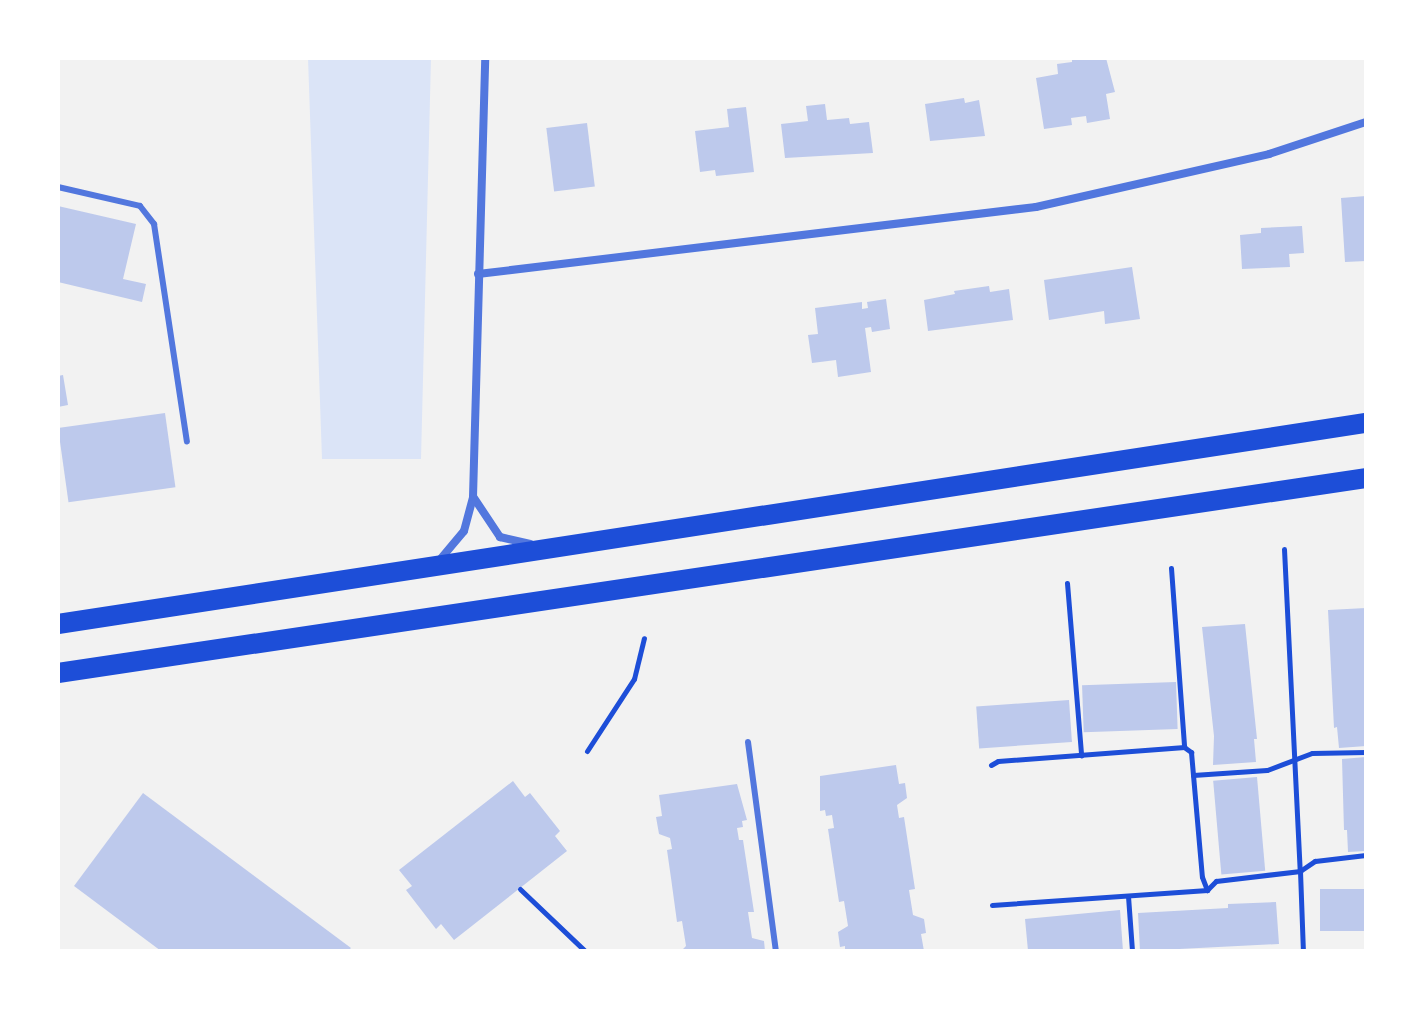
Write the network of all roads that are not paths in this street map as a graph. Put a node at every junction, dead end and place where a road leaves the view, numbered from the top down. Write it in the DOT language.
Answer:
graph roads {
  1 [pos="485,58"];
  2 [pos="1366,122"];
  3 [pos="58,187"];
  4 [pos="478,274"];
  5 [pos="1366,423"];
  6 [pos="187,442"];
  7 [pos="1366,478"];
  8 [pos="473,497"];
  9 [pos="545,548"];
  10 [pos="436,564"];
  11 [pos="58,624"];
  12 [pos="58,673"];
  13 [pos="748,742"];
  14 [pos="776,951"];
  1 -- 4 [label="street"];
  2 -- 4 [label="street"];
  3 -- 6 [label="lane"];
  4 -- 8 [label="street"];
  5 -- 9 [label="main road"];
  7 -- 12 [label="main road"];
  8 -- 9 [label="street"];
  8 -- 10 [label="street"];
  9 -- 10 [label="main road"];
  10 -- 11 [label="main road"];
  13 -- 14 [label="lane"];
}
